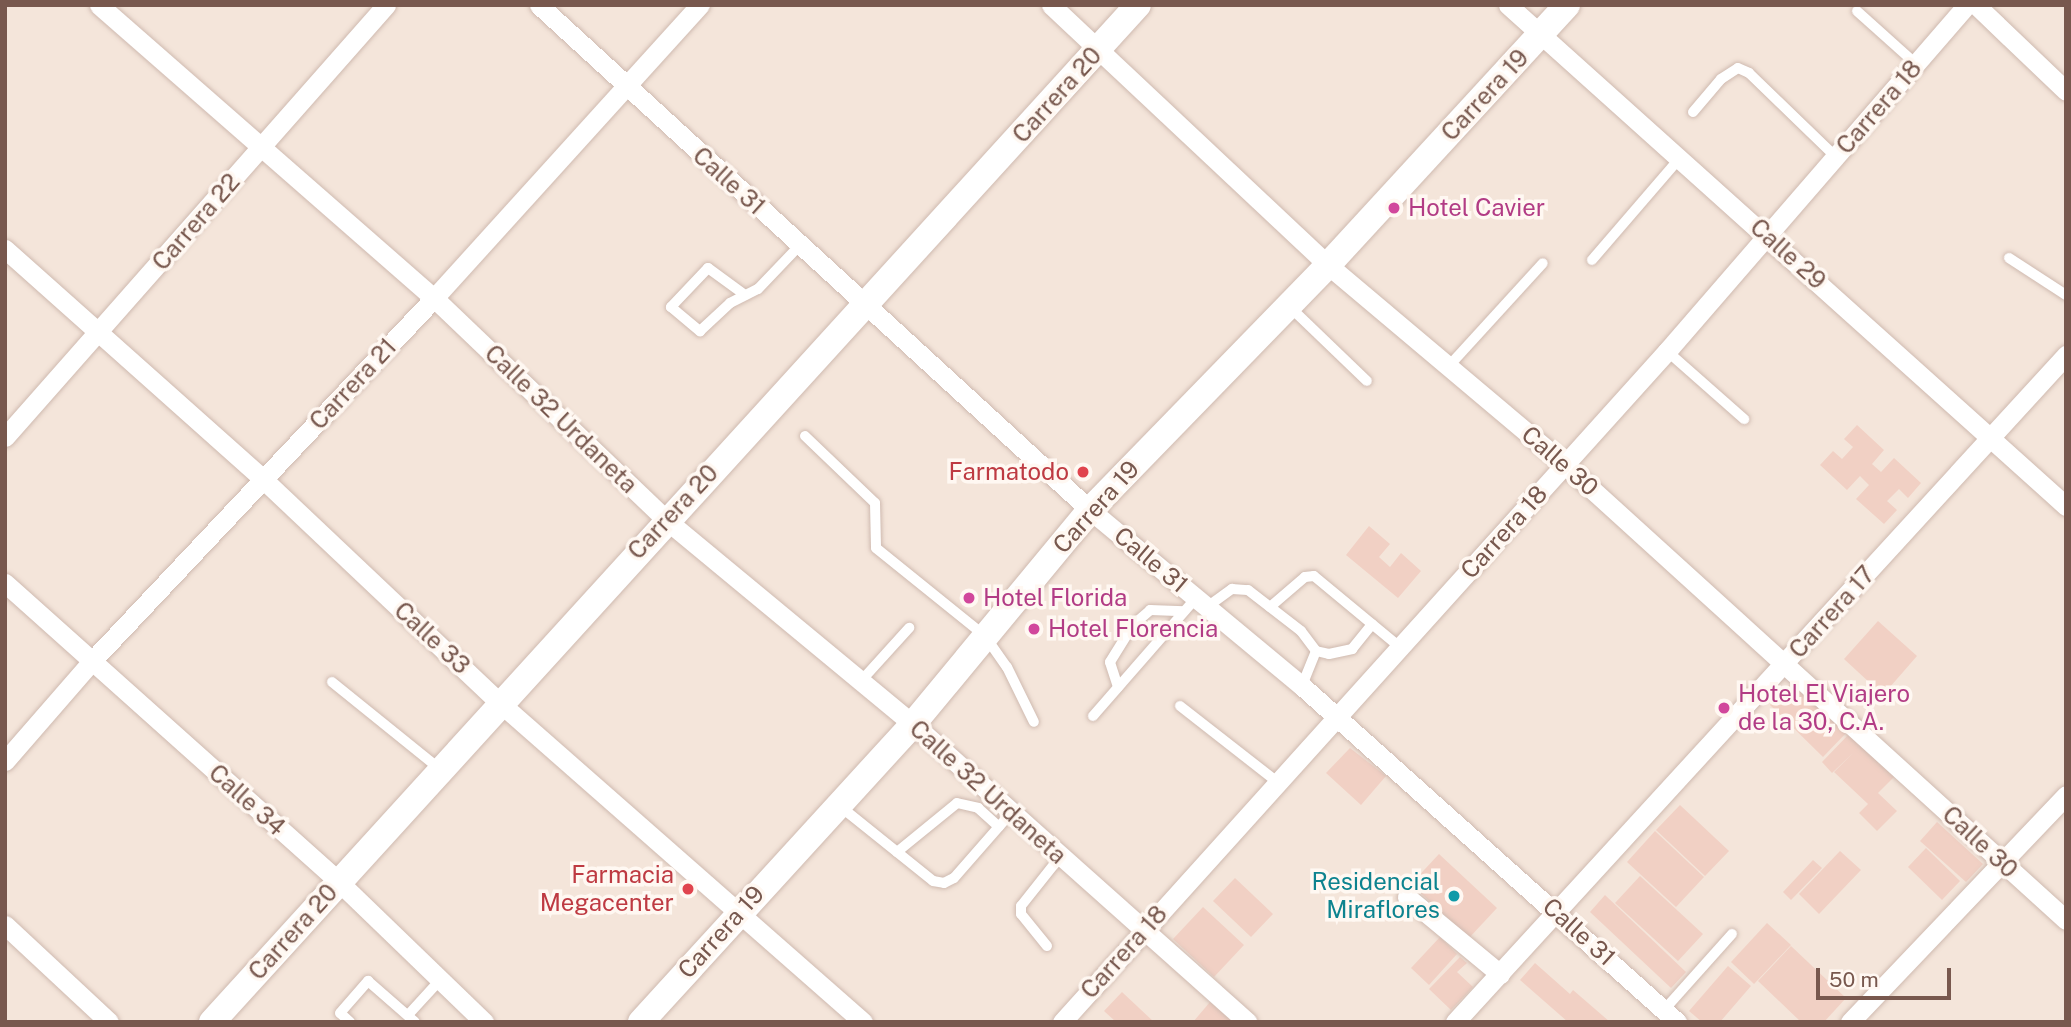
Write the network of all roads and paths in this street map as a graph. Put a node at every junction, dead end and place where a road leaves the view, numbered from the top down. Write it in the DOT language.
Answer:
graph roads {
  1 [pos="99,5"];
  2 [pos="386,5"];
  3 [pos="538,5"];
  4 [pos="700,5"];
  5 [pos="1051,5"];
  6 [pos="1138,5"];
  7 [pos="1508,5"];
  8 [pos="1567,5"];
  9 [pos="1967,5"];
  10 [pos="1976,5"];
  11 [pos="1857,11"];
  12 [pos="1540,36"];
  13 [pos="1098,49"];
  14 [pos="1916,64"];
  15 [pos="626,88"];
  16 [pos="2066,91"];
  17 [pos="1693,112"];
  18 [pos="262,145"];
  19 [pos="1836,157"];
  20 [pos="1678,160"];
  21 [pos="1769,236"];
  22 [pos="800,245"];
  23 [pos="5,249"];
  24 [pos="2009,258"];
  25 [pos="1592,260"];
  26 [pos="1543,264"];
  27 [pos="1328,265"];
  28 [pos="745,295"];
  29 [pos="2066,295"];
  30 [pos="434,298"];
  31 [pos="867,306"];
  32 [pos="1289,306"];
  33 [pos="99,334"];
  34 [pos="1667,351"];
  35 [pos="2066,355"];
  36 [pos="1449,366"];
  37 [pos="1367,381"];
  38 [pos="1744,419"];
  39 [pos="805,436"];
  40 [pos="5,437"];
  41 [pos="1990,439"];
  42 [pos="1564,464"];
  43 [pos="264,480"];
  44 [pos="2066,506"];
  45 [pos="1090,510"];
  46 [pos="665,519"];
  47 [pos="5,583"];
  48 [pos="1196,605"];
  49 [pos="1270,607"];
  50 [pos="1372,624"];
  51 [pos="909,628"];
  52 [pos="985,636"];
  53 [pos="1401,649"];
  54 [pos="1316,651"];
  55 [pos="91,662"];
  56 [pos="1787,662"];
  57 [pos="860,681"];
  58 [pos="332,682"];
  59 [pos="1302,686"];
  60 [pos="1118,687"];
  61 [pos="501,705"];
  62 [pos="1180,706"];
  63 [pos="1093,716"];
  64 [pos="1337,719"];
  65 [pos="1034,722"];
  66 [pos="913,724"];
  67 [pos="5,761"];
  68 [pos="441,770"];
  69 [pos="1280,784"];
  70 [pos="2066,795"];
  71 [pos="838,805"];
  72 [pos="1005,820"];
  73 [pos="897,852"];
  74 [pos="1060,858"];
  75 [pos="2001,862"];
  76 [pos="339,882"];
  77 [pos="1406,897"];
  78 [pos="740,910"];
  79 [pos="1556,912"];
  80 [pos="2066,920"];
  81 [pos="5,925"];
  82 [pos="1143,929"];
  83 [pos="1731,934"];
  84 [pos="1047,946"];
  85 [pos="1500,974"];
  86 [pos="440,980"];
  87 [pos="1670,1016"];
  88 [pos="412,1018"];
  89 [pos="109,1022"];
  90 [pos="212,1022"];
  91 [pos="350,1022"];
  92 [pos="484,1022"];
  93 [pos="641,1022"];
  94 [pos="863,1022"];
  95 [pos="1062,1022"];
  96 [pos="1248,1022"];
  97 [pos="1455,1022"];
  98 [pos="1850,1022"];
  1 -- 18 [label="street, Calle 32 Urdaneta"];
  2 -- 18 [label="street, Carrera 22"];
  3 -- 15 [label="street, Calle 31"];
  4 -- 15 [label="street, Carrera 21"];
  5 -- 13 [label="street, Calle 30"];
  6 -- 13 [label="street, Carrera 20"];
  7 -- 12 [label="street, Calle 29"];
  8 -- 12 [label="street, Carrera 19"];
  9 -- 14 [label="street, Carrera 18"];
  10 -- 16 [label="street"];
  11 -- 14 [label="lane"];
  12 -- 20 [label="street, Calle 29"];
  12 -- 27 [label="street, Carrera 19"];
  13 -- 27 [label="street, Calle 30"];
  13 -- 31 [label="street, Carrera 20"];
  14 -- 19 [label="street, Carrera 18"];
  15 -- 22 [label="street, Calle 31"];
  15 -- 30 [label="street, Carrera 21"];
  17 -- 19 [label="lane"];
  18 -- 30 [label="street, Calle 32 Urdaneta"];
  18 -- 33 [label="street, Carrera 22"];
  19 -- 21 [label="street, Carrera 18"];
  20 -- 21 [label="street, Calle 29"];
  20 -- 25 [label="lane"];
  21 -- 34 [label="street, Carrera 18"];
  21 -- 41 [label="street, Calle 29"];
  22 -- 28 [label="lane"];
  22 -- 31 [label="street, Calle 31"];
  23 -- 33 [label="street, Calle 33"];
  24 -- 29 [label="lane"];
  26 -- 36 [label="lane"];
  27 -- 32 [label="street, Carrera 19"];
  27 -- 36 [label="street, Calle 30"];
  28 -- 28 [label="lane"];
  30 -- 43 [label="street, Carrera 21"];
  30 -- 46 [label="street, Calle 32 Urdaneta"];
  31 -- 45 [label="street, Calle 31"];
  31 -- 46 [label="street, Carrera 20"];
  32 -- 37 [label="lane"];
  32 -- 45 [label="street, Carrera 19"];
  33 -- 40 [label="street, Carrera 22"];
  33 -- 43 [label="street, Calle 33"];
  34 -- 38 [label="lane"];
  34 -- 42 [label="street, Carrera 18"];
  35 -- 41 [label="street, Carrera 17"];
  36 -- 42 [label="street, Calle 30"];
  39 -- 52 [label="lane"];
  41 -- 44 [label="street, Calle 29"];
  41 -- 56 [label="street, Carrera 17"];
  42 -- 53 [label="street, Carrera 18"];
  42 -- 56 [label="street, Calle 30"];
  43 -- 55 [label="street, Carrera 21"];
  43 -- 61 [label="street, Calle 33"];
  45 -- 48 [label="street, Calle 31"];
  45 -- 52 [label="street, Carrera 19"];
  46 -- 57 [label="street, Calle 32 Urdaneta"];
  46 -- 61 [label="street, Carrera 20"];
  47 -- 55 [label="street, Calle 34"];
  48 -- 49 [label="lane"];
  48 -- 59 [label="street, Calle 31"];
  48 -- 60 [label="lane"];
  48 -- 60 [label="lane"];
  49 -- 50 [label="lane"];
  49 -- 54 [label="lane"];
  50 -- 53 [label="lane"];
  50 -- 54 [label="lane"];
  51 -- 57 [label="lane"];
  52 -- 65 [label="lane"];
  52 -- 66 [label="street, Carrera 19"];
  53 -- 64 [label="street, Carrera 18"];
  54 -- 59 [label="lane"];
  55 -- 67 [label="street, Carrera 21"];
  55 -- 76 [label="street, Calle 34"];
  56 -- 75 [label="street, Calle 30"];
  56 -- 79 [label="street, Carrera 17"];
  57 -- 66 [label="street, Calle 32 Urdaneta"];
  58 -- 68 [label="lane"];
  59 -- 64 [label="street, Calle 31"];
  60 -- 63 [label="lane"];
  61 -- 68 [label="street, Carrera 20"];
  61 -- 78 [label="street, Calle 33"];
  62 -- 69 [label="lane"];
  64 -- 69 [label="street, Carrera 18"];
  64 -- 79 [label="street, Calle 31"];
  66 -- 71 [label="street, Carrera 19"];
  66 -- 72 [label="street, Calle 32 Urdaneta"];
  68 -- 76 [label="street, Carrera 20"];
  69 -- 82 [label="street, Carrera 18"];
  70 -- 75 [label="street"];
  71 -- 73 [label="lane"];
  71 -- 78 [label="street, Carrera 19"];
  72 -- 73 [label="lane"];
  72 -- 73 [label="lane"];
  72 -- 74 [label="street, Calle 32 Urdaneta"];
  74 -- 82 [label="street, Calle 32 Urdaneta"];
  74 -- 84 [label="lane"];
  75 -- 80 [label="street, Calle 30"];
  75 -- 98 [label="street"];
  76 -- 86 [label="street, Calle 34"];
  76 -- 90 [label="street, Carrera 20"];
  77 -- 85 [label="street"];
  78 -- 93 [label="street, Carrera 19"];
  78 -- 94 [label="street, Calle 33"];
  79 -- 85 [label="street, Carrera 17"];
  79 -- 87 [label="street, Calle 31"];
  81 -- 89 [label="street"];
  82 -- 95 [label="street, Carrera 18"];
  82 -- 96 [label="street, Calle 32 Urdaneta"];
  83 -- 87 [label="lane"];
  85 -- 97 [label="street, Carrera 17"];
  86 -- 88 [label="lane"];
  86 -- 92 [label="street, Calle 34"];
  88 -- 91 [label="lane"];
}
